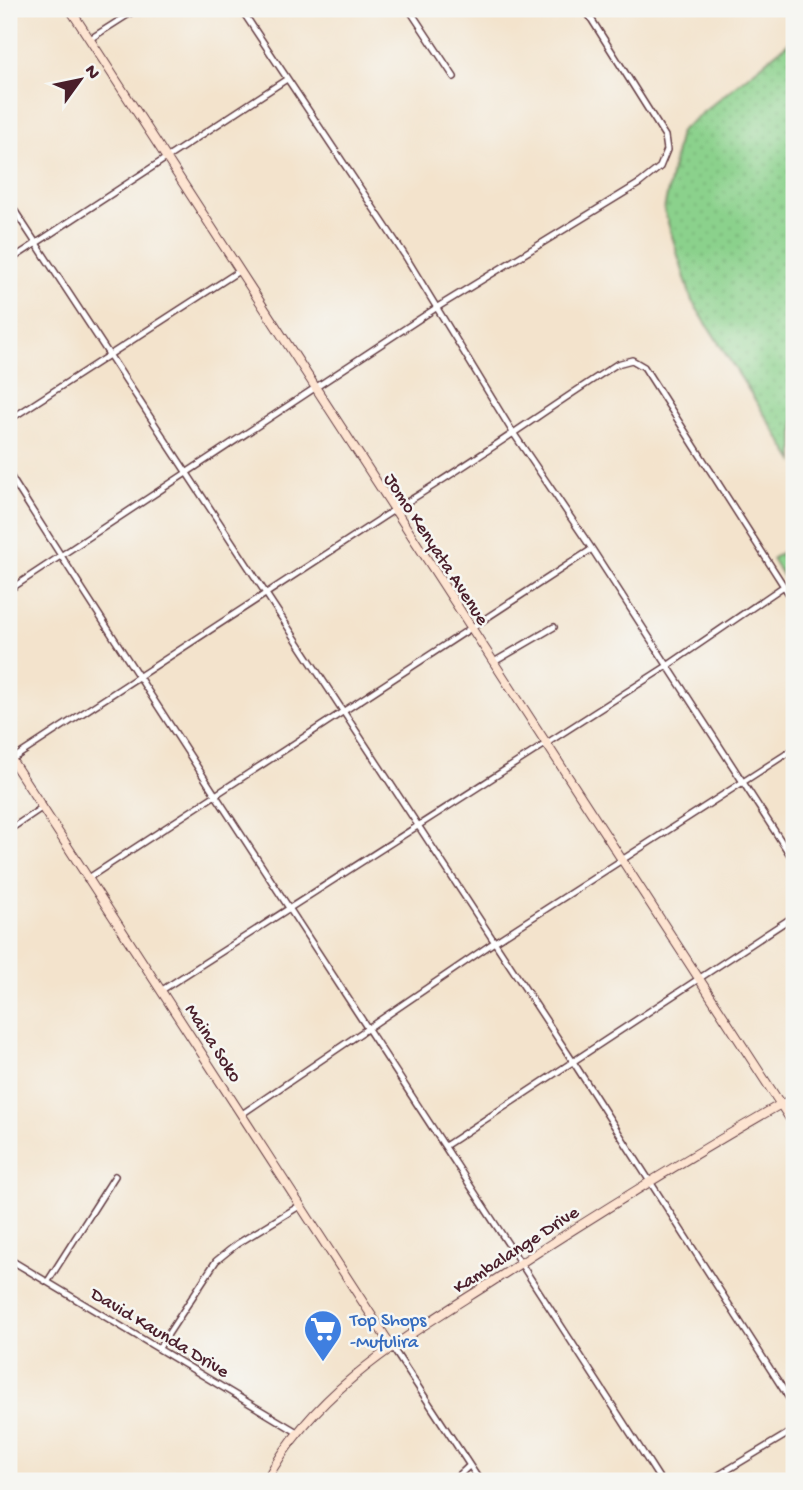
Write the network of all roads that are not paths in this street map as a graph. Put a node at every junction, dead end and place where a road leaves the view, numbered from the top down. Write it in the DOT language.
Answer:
graph roads {
  1 [pos="70,9"];
  2 [pos="137,9"];
  3 [pos="241,9"];
  4 [pos="409,9"];
  5 [pos="585,9"];
  6 [pos="90,39"];
  7 [pos="454,77"];
  8 [pos="287,79"];
  9 [pos="166,156"];
  10 [pos="9,202"];
  11 [pos="35,243"];
  12 [pos="9,261"];
  13 [pos="239,271"];
  14 [pos="436,308"];
  15 [pos="111,356"];
  16 [pos="314,388"];
  17 [pos="9,421"];
  18 [pos="512,432"];
  19 [pos="187,472"];
  20 [pos="9,474"];
  21 [pos="394,510"];
  22 [pos="592,549"];
  23 [pos="61,555"];
  24 [pos="784,586"];
  25 [pos="9,590"];
  26 [pos="267,593"];
  27 [pos="794,602"];
  28 [pos="554,627"];
  29 [pos="470,628"];
  30 [pos="494,662"];
  31 [pos="667,666"];
  32 [pos="137,676"];
  33 [pos="342,712"];
  34 [pos="546,742"];
  35 [pos="794,749"];
  36 [pos="10,758"];
  37 [pos="741,782"];
  38 [pos="215,795"];
  39 [pos="43,807"];
  40 [pos="419,827"];
  41 [pos="9,831"];
  42 [pos="622,860"];
  43 [pos="794,862"];
  44 [pos="87,878"];
  45 [pos="290,910"];
  46 [pos="794,916"];
  47 [pos="493,943"];
  48 [pos="698,978"];
  49 [pos="162,990"];
  50 [pos="369,1028"];
  51 [pos="572,1060"];
  52 [pos="794,1095"];
  53 [pos="780,1104"];
  54 [pos="242,1114"];
  55 [pos="794,1125"];
  56 [pos="445,1146"];
  57 [pos="114,1176"];
  58 [pos="649,1180"];
  59 [pos="301,1205"];
  60 [pos="9,1259"];
  61 [pos="522,1262"];
  62 [pos="48,1281"];
  63 [pos="392,1347"];
  64 [pos="159,1348"];
  65 [pos="794,1406"];
  66 [pos="794,1430"];
  67 [pos="297,1432"];
  68 [pos="469,1466"];
  69 [pos="266,1481"];
  70 [pos="453,1481"];
  71 [pos="480,1481"];
  72 [pos="662,1481"];
  73 [pos="709,1481"];
  1 -- 6 [label="street, Jomo Kenyata Avenue"];
  2 -- 6 [label="street"];
  3 -- 8 [label="street"];
  4 -- 7 [label="street"];
  5 -- 14 [label="street"];
  6 -- 9 [label="street, Jomo Kenyata Avenue"];
  8 -- 9 [label="street"];
  8 -- 14 [label="street"];
  9 -- 11 [label="street"];
  9 -- 13 [label="street, Jomo Kenyata Avenue"];
  10 -- 11 [label="street"];
  11 -- 12 [label="street"];
  11 -- 15 [label="street"];
  13 -- 15 [label="street"];
  13 -- 16 [label="street, Jomo Kenyata Avenue"];
  14 -- 16 [label="street"];
  14 -- 18 [label="street"];
  15 -- 17 [label="street"];
  15 -- 19 [label="street"];
  16 -- 19 [label="street"];
  16 -- 21 [label="street, Jomo Kenyata Avenue"];
  18 -- 21 [label="street"];
  18 -- 22 [label="street"];
  18 -- 24 [label="street"];
  19 -- 23 [label="street"];
  19 -- 26 [label="street"];
  20 -- 23 [label="street"];
  21 -- 26 [label="street"];
  21 -- 29 [label="street, Jomo Kenyata Avenue"];
  22 -- 29 [label="street"];
  22 -- 31 [label="street"];
  23 -- 25 [label="street"];
  23 -- 32 [label="street"];
  24 -- 27 [label="street"];
  24 -- 31 [label="street"];
  26 -- 32 [label="street"];
  26 -- 33 [label="street"];
  28 -- 30 [label="street"];
  29 -- 30 [label="street, Jomo Kenyata Avenue"];
  29 -- 33 [label="street"];
  30 -- 34 [label="street, Jomo Kenyata Avenue"];
  31 -- 34 [label="street"];
  31 -- 37 [label="street"];
  32 -- 36 [label="street"];
  32 -- 38 [label="street"];
  33 -- 38 [label="street"];
  33 -- 40 [label="street"];
  34 -- 40 [label="street"];
  34 -- 42 [label="street, Jomo Kenyata Avenue"];
  35 -- 37 [label="street"];
  36 -- 39 [label="street, Maina Soko"];
  37 -- 42 [label="street"];
  37 -- 43 [label="street"];
  38 -- 44 [label="street"];
  38 -- 45 [label="street"];
  39 -- 41 [label="street"];
  39 -- 44 [label="street, Maina Soko"];
  40 -- 45 [label="street"];
  40 -- 47 [label="street"];
  42 -- 47 [label="street"];
  42 -- 48 [label="street, Jomo Kenyata Avenue"];
  44 -- 49 [label="street, Maina Soko"];
  45 -- 49 [label="street"];
  45 -- 50 [label="street"];
  46 -- 48 [label="street"];
  47 -- 50 [label="street"];
  47 -- 51 [label="street"];
  48 -- 51 [label="street"];
  48 -- 53 [label="street, Jomo Kenyata Avenue"];
  49 -- 54 [label="street, Maina Soko"];
  50 -- 54 [label="street"];
  50 -- 56 [label="street"];
  51 -- 56 [label="street"];
  51 -- 58 [label="street"];
  52 -- 53 [label="street"];
  53 -- 55 [label="street, Jomo Kenyata Avenue"];
  53 -- 58 [label="street, Kambalange Drive"];
  54 -- 59 [label="street, Maina Soko"];
  56 -- 61 [label="street"];
  57 -- 62 [label="street"];
  58 -- 61 [label="street, Kambalange Drive"];
  58 -- 65 [label="street"];
  59 -- 63 [label="street, Maina Soko"];
  59 -- 64 [label="street"];
  60 -- 62 [label="street, David Kaunda Drive"];
  61 -- 63 [label="street, Kambalange Drive"];
  61 -- 72 [label="street"];
  62 -- 64 [label="street, David Kaunda Drive"];
  63 -- 67 [label="street, Kambalange Drive"];
  63 -- 68 [label="street"];
  64 -- 67 [label="street, David Kaunda Drive"];
  66 -- 73 [label="street"];
  67 -- 69 [label="street, Kambalange Drive"];
  68 -- 70 [label="street"];
  68 -- 71 [label="street"];
}
